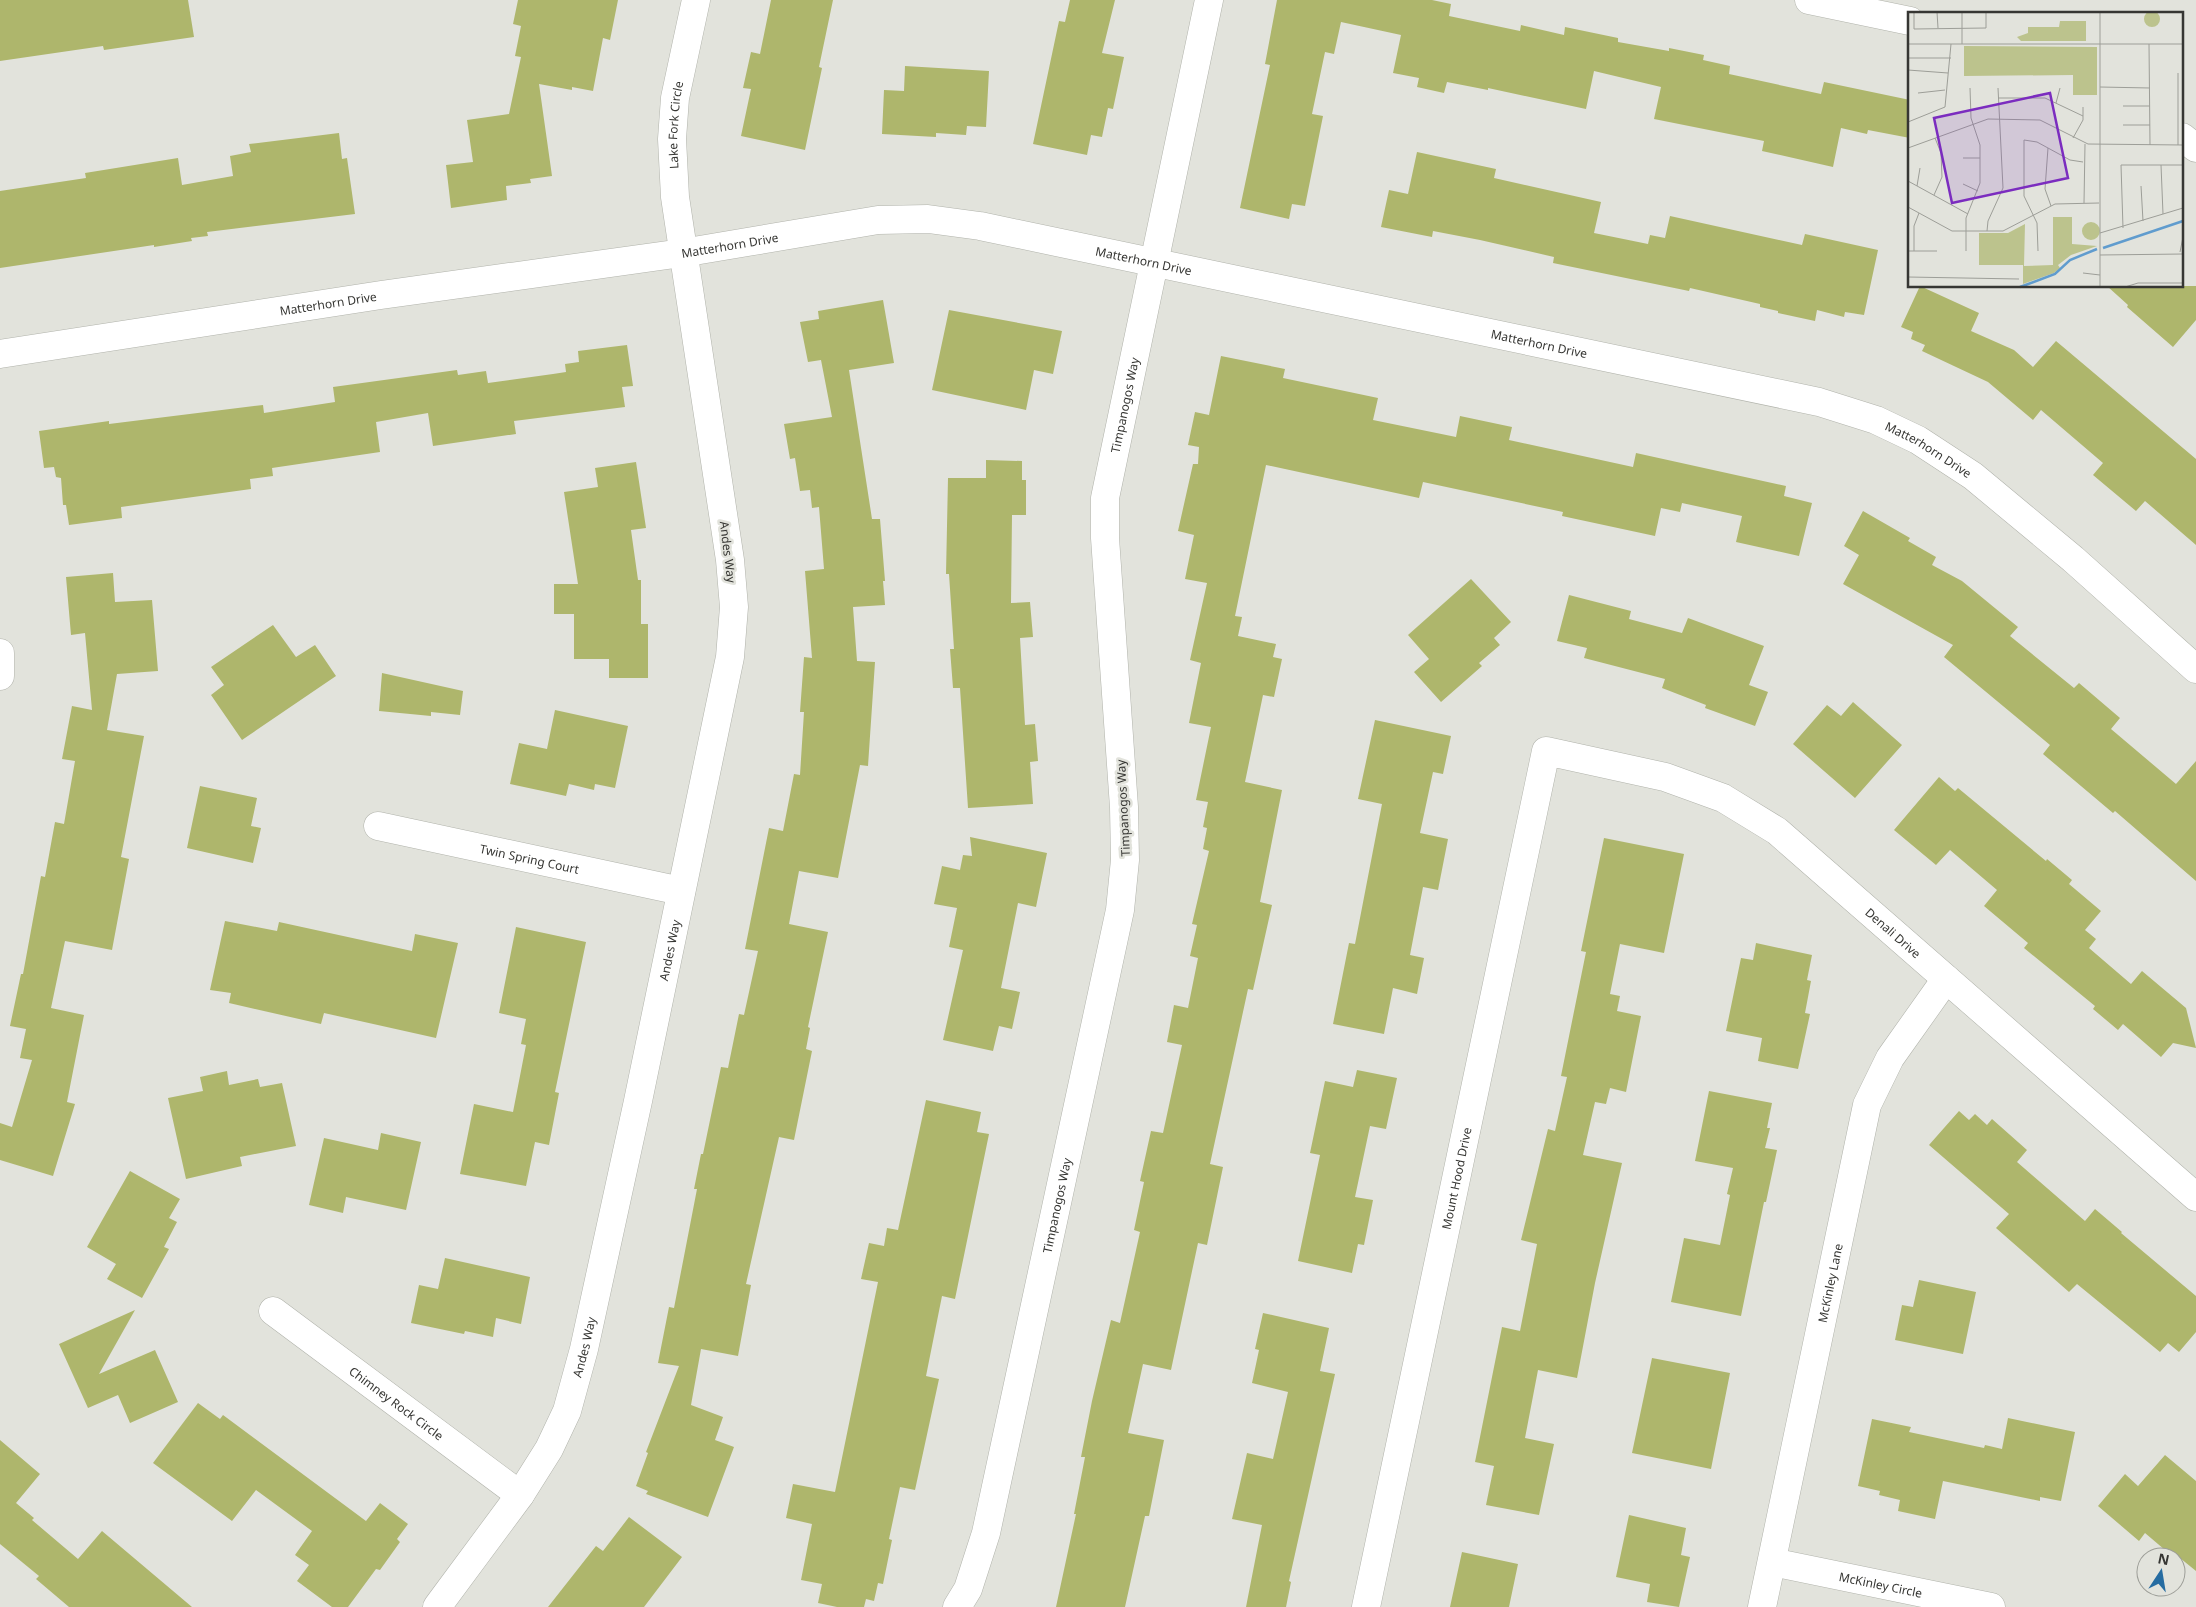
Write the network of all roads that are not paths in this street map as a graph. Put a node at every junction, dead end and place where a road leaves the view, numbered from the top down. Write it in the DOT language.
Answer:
graph roads {
  1 [pos="696,0"];
  2 [pos="1209,0"];
  3 [pos="1809,0"];
  4 [pos="1908,21"];
  5 [pos="2184,139"];
  6 [pos="2196,148"];
  7 [pos="682,253"];
  8 [pos="1153,263"];
  9 [pos="0,354"];
  10 [pos="0,652"];
  11 [pos="2196,669"];
  12 [pos="0,676"];
  13 [pos="1546,751"];
  14 [pos="378,826"];
  15 [pos="681,891"];
  16 [pos="1946,979"];
  17 [pos="2196,1197"];
  18 [pos="273,1311"];
  19 [pos="520,1495"];
  20 [pos="1772,1562"];
  21 [pos="437,1607"];
  22 [pos="957,1607"];
  23 [pos="1366,1607"];
  24 [pos="1762,1607"];
  25 [pos="1991,1607"];
  1 -- 7 [label="street, Lake Fork Circle"];
  2 -- 8 [label="street, Timpanogos Way"];
  3 -- 4 [label="street"];
  5 -- 6 [label="street"];
  7 -- 8 [label="street, Matterhorn Drive"];
  7 -- 9 [label="street, Matterhorn Drive"];
  7 -- 15 [label="street, Andes Way"];
  8 -- 11 [label="street, Matterhorn Drive"];
  8 -- 22 [label="street, Timpanogos Way"];
  10 -- 12 [label="street"];
  13 -- 16 [label="street, Denali Drive"];
  13 -- 23 [label="street, Mount Hood Drive"];
  14 -- 15 [label="street, Twin Spring Court"];
  15 -- 19 [label="street, Andes Way"];
  16 -- 17 [label="street, Denali Drive"];
  16 -- 20 [label="street, McKinley Lane"];
  18 -- 19 [label="street, Chimney Rock Circle"];
  19 -- 21 [label="street, Andes Way"];
  20 -- 24 [label="street, McKinley Lane"];
  20 -- 25 [label="street, McKinley Circle"];
}
